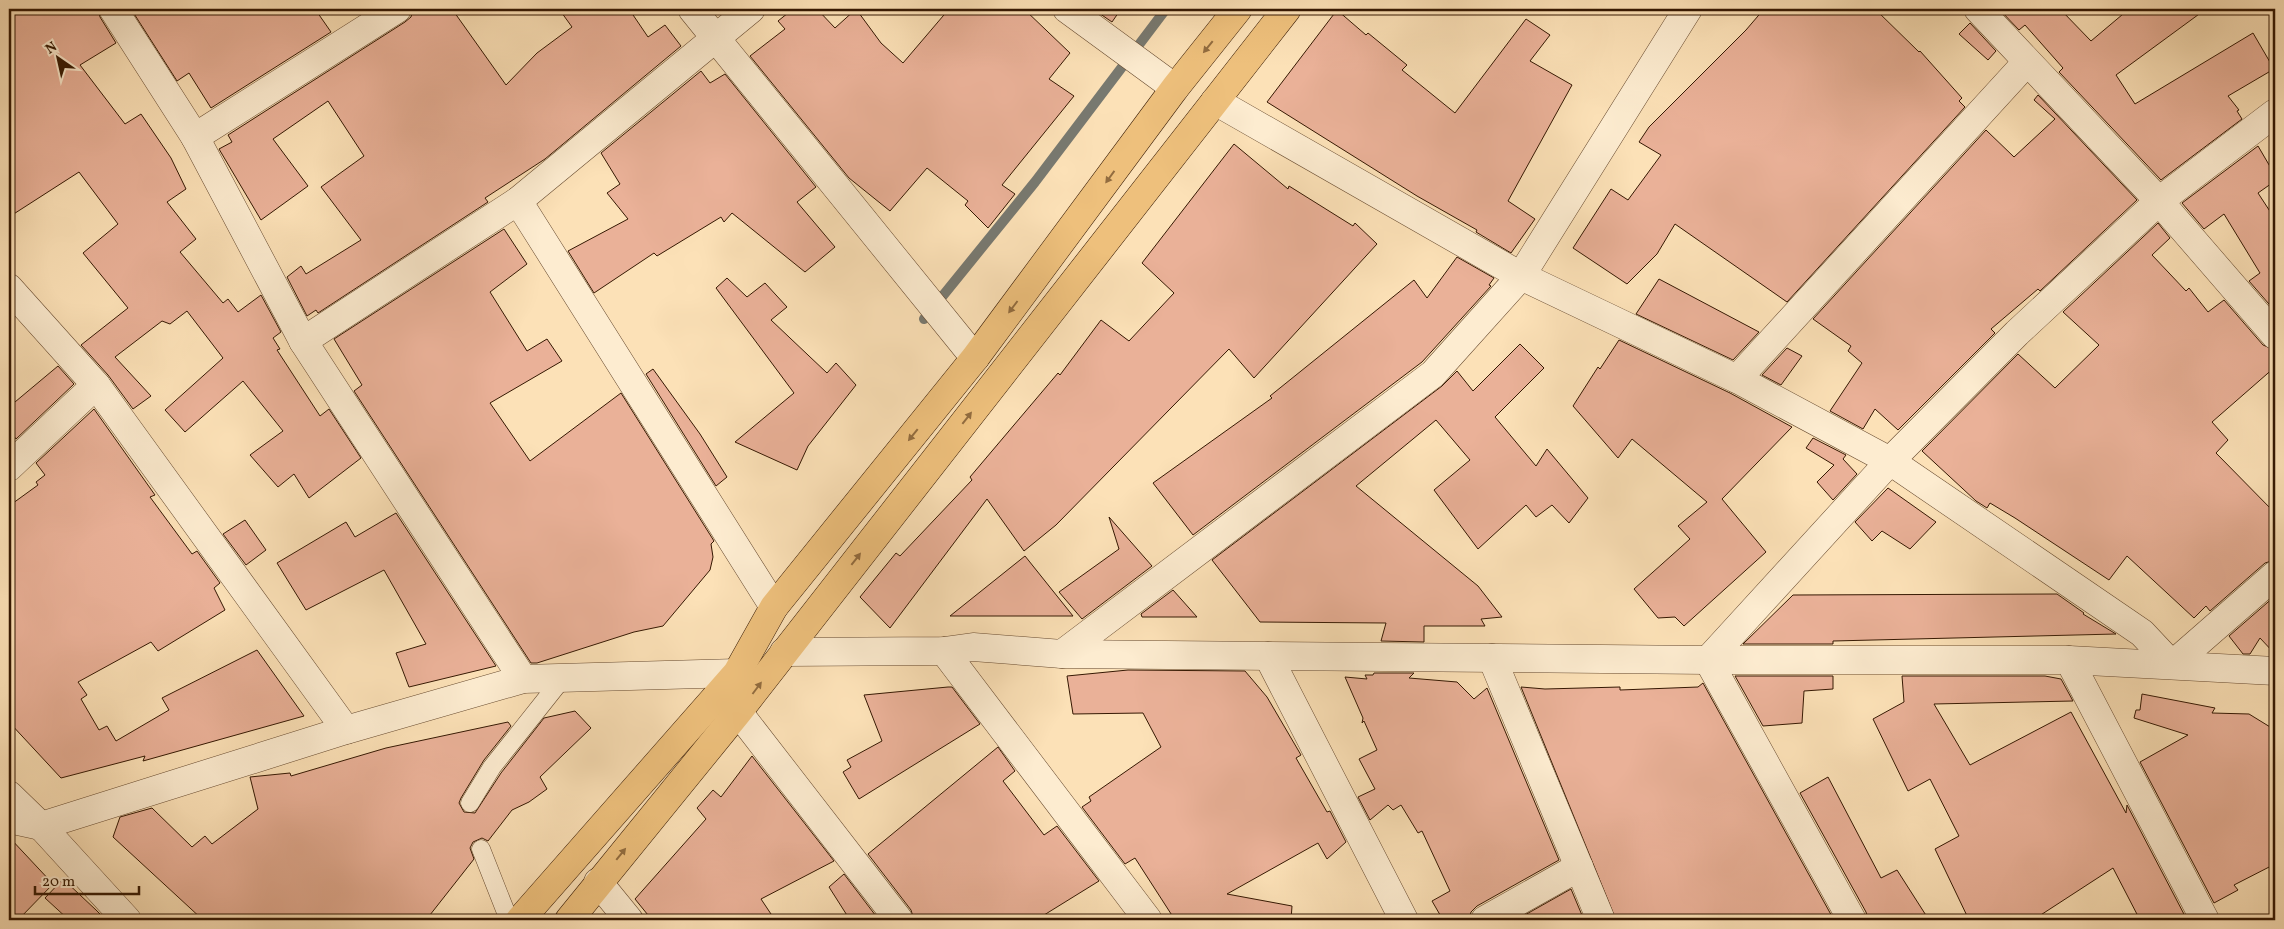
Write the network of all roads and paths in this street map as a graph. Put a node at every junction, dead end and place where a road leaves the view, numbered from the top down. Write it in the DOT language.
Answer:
graph roads {
  1 [pos="113,9"];
  2 [pos="397,9"];
  3 [pos="692,9"];
  4 [pos="751,9"];
  5 [pos="1067,9"];
  6 [pos="1238,9"];
  7 [pos="1287,9"];
  8 [pos="1688,9"];
  9 [pos="1978,9"];
  10 [pos="715,37"];
  11 [pos="2027,62"];
  12 [pos="1175,88"];
  13 [pos="1215,101"];
  14 [pos="2275,113"];
  15 [pos="195,137"];
  16 [pos="518,201"];
  17 [pos="2159,201"];
  18 [pos="1521,276"];
  19 [pos="9,288"];
  20 [pos="2275,335"];
  21 [pos="303,341"];
  22 [pos="975,358"];
  23 [pos="1737,379"];
  24 [pos="96,385"];
  25 [pos="1890,461"];
  26 [pos="9,467"];
  27 [pos="2275,576"];
  28 [pos="774,607"];
  29 [pos="944,651"];
  30 [pos="784,652"];
  31 [pos="1062,654"];
  32 [pos="1268,656"];
  33 [pos="1492,658"];
  34 [pos="1708,660"];
  35 [pos="2069,660"];
  36 [pos="2172,666"];
  37 [pos="2275,672"];
  38 [pos="737,673"];
  39 [pos="523,679"];
  40 [pos="562,679"];
  41 [pos="738,712"];
  42 [pos="346,730"];
  43 [pos="9,795"];
  44 [pos="470,803"];
  45 [pos="9,819"];
  46 [pos="41,826"];
  47 [pos="482,849"];
  48 [pos="1579,867"];
  49 [pos="598,882"];
  50 [pos="128,920"];
  51 [pos="509,920"];
  52 [pos="520,920"];
  53 [pos="569,920"];
  54 [pos="629,920"];
  55 [pos="899,920"];
  56 [pos="1148,920"];
  57 [pos="1404,920"];
  58 [pos="1484,920"];
  59 [pos="1601,920"];
  60 [pos="1852,920"];
  61 [pos="2205,920"];
  1 -- 15 [label="street"];
  2 -- 15 [label="street"];
  3 -- 10 [label="street"];
  4 -- 10 [label="street"];
  5 -- 12 [label="street"];
  6 -- 12 [label="main road, one-way"];
  7 -- 13 [label="main road"];
  8 -- 18 [label="street"];
  9 -- 11 [label="street"];
  10 -- 16 [label="street"];
  10 -- 22 [label="street"];
  11 -- 17 [label="street"];
  11 -- 23 [label="street"];
  12 -- 22 [label="main road, one-way"];
  13 -- 18 [label="street"];
  30 -- 13 [label="main road, one-way"];
  14 -- 17 [label="street"];
  15 -- 21 [label="street"];
  16 -- 21 [label="street"];
  16 -- 28 [label="street"];
  17 -- 20 [label="street"];
  17 -- 25 [label="street"];
  18 -- 23 [label="street"];
  18 -- 31 [label="street"];
  19 -- 24 [label="street"];
  21 -- 39 [label="street"];
  22 -- 28 [label="main road, one-way"];
  23 -- 25 [label="street"];
  24 -- 26 [label="street"];
  24 -- 42 [label="street"];
  25 -- 34 [label="street"];
  25 -- 36 [label="street"];
  27 -- 36 [label="street"];
  28 -- 38 [label="main road"];
  29 -- 30 [label="street"];
  29 -- 31 [label="street"];
  29 -- 56 [label="street"];
  41 -- 30 [label="main road, one-way"];
  31 -- 32 [label="street"];
  32 -- 33 [label="street"];
  32 -- 57 [label="street"];
  33 -- 34 [label="street"];
  33 -- 48 [label="street"];
  34 -- 35 [label="street"];
  34 -- 60 [label="street"];
  35 -- 36 [label="street"];
  35 -- 61 [label="street"];
  36 -- 37 [label="street"];
  38 -- 40 [label="street"];
  38 -- 52 [label="main road"];
  39 -- 40 [label="street"];
  39 -- 42 [label="street"];
  40 -- 44 [label="lane"];
  49 -- 41 [label="main road, one-way"];
  41 -- 55 [label="street"];
  42 -- 46 [label="street"];
  43 -- 46 [label="street"];
  45 -- 46 [label="street"];
  46 -- 50 [label="street"];
  47 -- 51 [label="lane"];
  48 -- 58 [label="street"];
  48 -- 59 [label="street"];
  49 -- 53 [label="main road"];
  49 -- 54 [label="street"];
}
